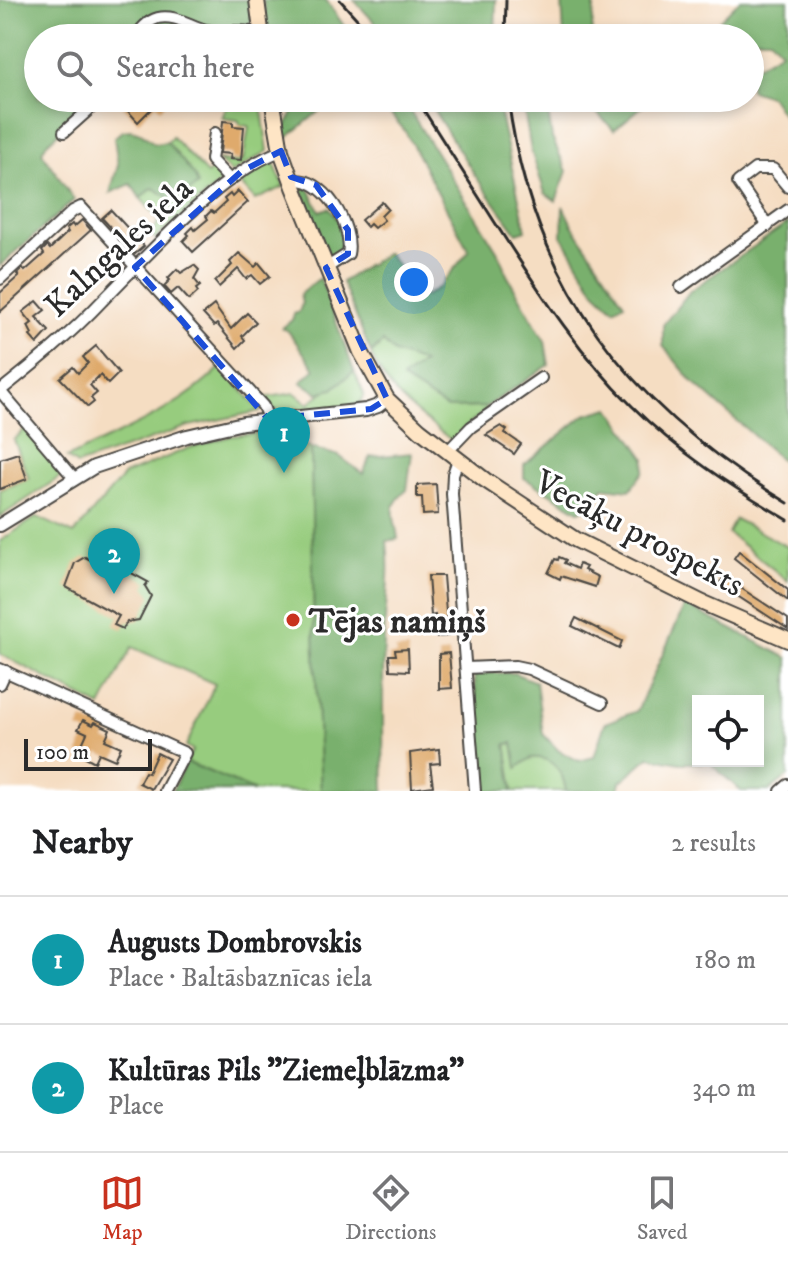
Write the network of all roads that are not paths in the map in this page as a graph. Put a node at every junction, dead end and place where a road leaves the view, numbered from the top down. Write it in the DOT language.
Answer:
graph roads {
  1 [pos="257,0"];
  2 [pos="145,24"];
  3 [pos="190,24"];
  4 [pos="260,24"];
  5 [pos="86,112"];
  6 [pos="274,112"];
  7 [pos="64,132"];
  8 [pos="215,133"];
  9 [pos="281,151"];
  10 [pos="230,180"];
  11 [pos="292,181"];
  12 [pos="788,187"];
  13 [pos="788,210"];
  14 [pos="768,226"];
  15 [pos="135,267"];
  16 [pos="326,268"];
  17 [pos="0,279"];
  18 [pos="681,287"];
  19 [pos="541,378"];
  20 [pos="0,391"];
  21 [pos="387,399"];
  22 [pos="268,419"];
  23 [pos="453,455"];
  24 [pos="74,478"];
  25 [pos="0,525"];
  26 [pos="788,640"];
  27 [pos="466,668"];
  28 [pos="3,670"];
  29 [pos="0,684"];
  30 [pos="602,703"];
  31 [pos="788,785"];
  32 [pos="165,791"];
  33 [pos="475,791"];
  34 [pos="781,791"];
  1 -- 4 [label="main road"];
  2 -- 3 [label="street"];
  5 -- 7 [label="street"];
  6 -- 9 [label="main road, Vecāķu prospekts"];
  8 -- 10 [label="street"];
  9 -- 10 [label="street, Kalngales iela"];
  9 -- 11 [label="main road, Vecāķu prospekts"];
  10 -- 15 [label="street, Kalngales iela"];
  11 -- 16 [label="main road, Vecāķu prospekts"];
  11 -- 16 [label="street"];
  12 -- 14 [label="street"];
  13 -- 14 [label="street"];
  14 -- 18 [label="street"];
  15 -- 17 [label="street"];
  15 -- 20 [label="street, Kalngales iela"];
  15 -- 22 [label="street"];
  16 -- 21 [label="main road, Vecāķu prospekts"];
  19 -- 23 [label="street"];
  20 -- 24 [label="street"];
  21 -- 22 [label="street"];
  21 -- 23 [label="main road, Vecāķu prospekts"];
  22 -- 24 [label="street"];
  23 -- 26 [label="main road, Vecāķu prospekts"];
  23 -- 27 [label="street"];
  24 -- 25 [label="street"];
  27 -- 30 [label="street"];
  27 -- 33 [label="street"];
  28 -- 29 [label="street"];
  28 -- 32 [label="street"];
  31 -- 34 [label="street"];
}
